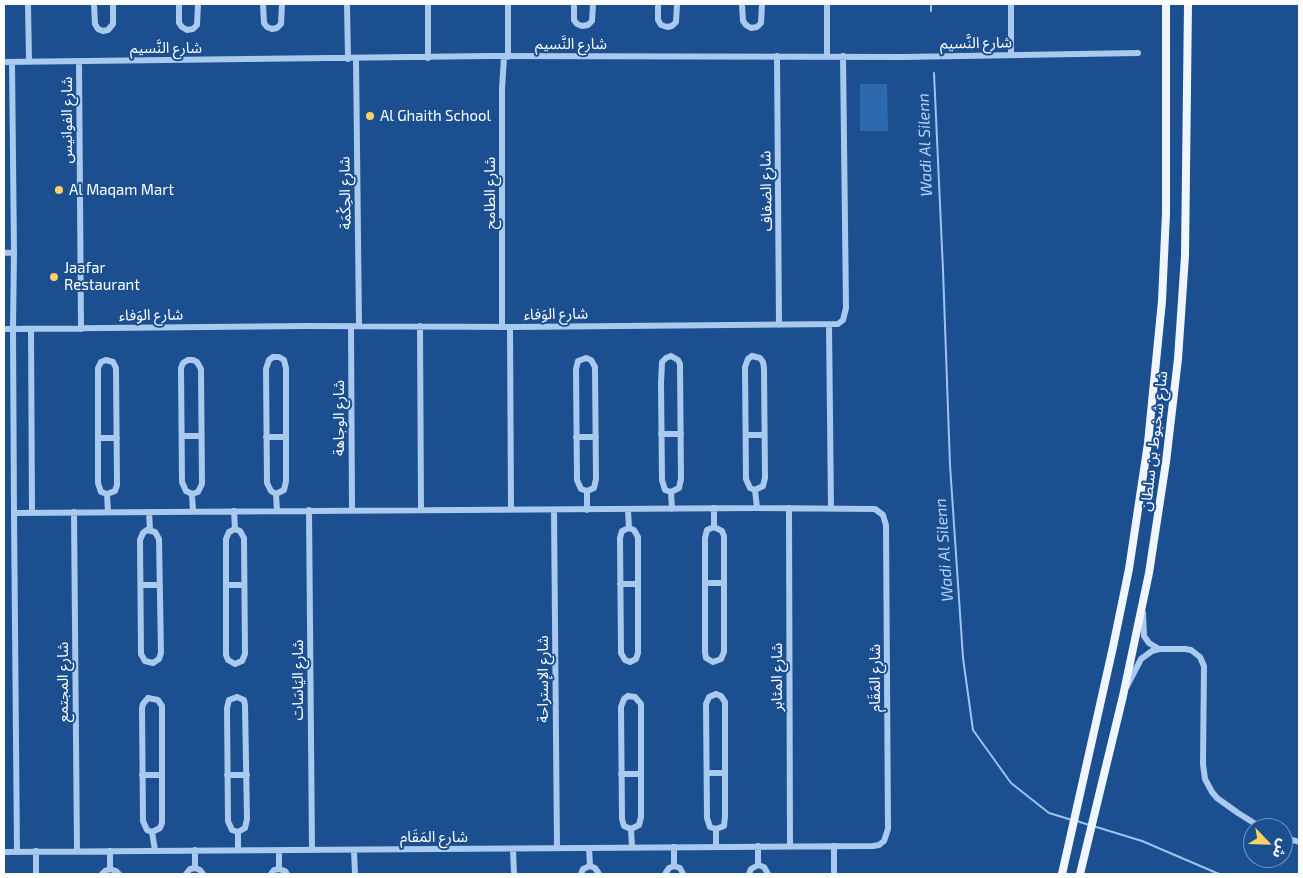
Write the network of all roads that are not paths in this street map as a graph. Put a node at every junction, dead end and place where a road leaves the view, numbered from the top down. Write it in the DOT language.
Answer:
graph roads {
  1 [pos="28,4"];
  2 [pos="94,4"];
  3 [pos="113,4"];
  4 [pos="179,4"];
  5 [pos="198,4"];
  6 [pos="263,4"];
  7 [pos="282,4"];
  8 [pos="347,4"];
  9 [pos="428,4"];
  10 [pos="508,4"];
  11 [pos="574,4"];
  12 [pos="593,4"];
  13 [pos="658,4"];
  14 [pos="677,4"];
  15 [pos="742,4"];
  16 [pos="762,4"];
  17 [pos="827,4"];
  18 [pos="1011,4"];
  19 [pos="1166,4"];
  20 [pos="1188,4"];
  21 [pos="1138,52"];
  22 [pos="1011,55"];
  23 [pos="777,56"];
  24 [pos="828,56"];
  25 [pos="843,56"];
  26 [pos="504,57"];
  27 [pos="428,58"];
  28 [pos="348,59"];
  29 [pos="356,59"];
  30 [pos="29,61"];
  31 [pos="79,61"];
  32 [pos="4,62"];
  33 [pos="12,62"];
  34 [pos="4,252"];
  35 [pos="14,252"];
  36 [pos="779,325"];
  37 [pos="830,325"];
  38 [pos="351,326"];
  39 [pos="359,326"];
  40 [pos="420,326"];
  41 [pos="506,327"];
  42 [pos="4,329"];
  43 [pos="12,329"];
  44 [pos="31,329"];
  45 [pos="81,329"];
  46 [pos="662,434"];
  47 [pos="681,434"];
  48 [pos="746,435"];
  49 [pos="764,435"];
  50 [pos="182,436"];
  51 [pos="201,436"];
  52 [pos="266,437"];
  53 [pos="286,437"];
  54 [pos="576,437"];
  55 [pos="596,437"];
  56 [pos="98,438"];
  57 [pos="117,438"];
  58 [pos="755,490"];
  59 [pos="587,492"];
  60 [pos="671,492"];
  61 [pos="107,494"];
  62 [pos="192,494"];
  63 [pos="276,494"];
  64 [pos="714,508"];
  65 [pos="757,508"];
  66 [pos="788,508"];
  67 [pos="831,508"];
  68 [pos="511,509"];
  69 [pos="672,509"];
  70 [pos="309,510"];
  71 [pos="352,510"];
  72 [pos="421,510"];
  73 [pos="554,510"];
  74 [pos="587,510"];
  75 [pos="628,510"];
  76 [pos="193,511"];
  77 [pos="234,511"];
  78 [pos="277,511"];
  79 [pos="32,512"];
  80 [pos="74,512"];
  81 [pos="108,512"];
  82 [pos="149,512"];
  83 [pos="14,513"];
  84 [pos="714,527"];
  85 [pos="629,528"];
  86 [pos="235,529"];
  87 [pos="150,530"];
  88 [pos="704,583"];
  89 [pos="724,583"];
  90 [pos="620,584"];
  91 [pos="638,584"];
  92 [pos="141,585"];
  93 [pos="160,585"];
  94 [pos="226,585"];
  95 [pos="244,585"];
  96 [pos="1142,602"];
  97 [pos="1159,649"];
  98 [pos="1123,696"];
  99 [pos="707,773"];
  100 [pos="725,773"];
  101 [pos="621,774"];
  102 [pos="641,774"];
  103 [pos="142,775"];
  104 [pos="162,775"];
  105 [pos="227,775"];
  106 [pos="247,776"];
  107 [pos="1245,818"];
  108 [pos="631,829"];
  109 [pos="716,829"];
  110 [pos="152,832"];
  111 [pos="238,832"];
  112 [pos="758,846"];
  113 [pos="790,846"];
  114 [pos="834,846"];
  115 [pos="632,847"];
  116 [pos="674,847"];
  117 [pos="716,847"];
  118 [pos="556,848"];
  119 [pos="589,848"];
  120 [pos="238,849"];
  121 [pos="513,849"];
  122 [pos="154,850"];
  123 [pos="195,850"];
  124 [pos="279,850"];
  125 [pos="312,850"];
  126 [pos="354,850"];
  127 [pos="77,851"];
  128 [pos="110,851"];
  129 [pos="4,852"];
  130 [pos="17,852"];
  131 [pos="36,852"];
  132 [pos="590,866"];
  133 [pos="674,866"];
  134 [pos="758,866"];
  135 [pos="195,868"];
  136 [pos="110,869"];
  137 [pos="279,869"];
  138 [pos="1062,871"];
  139 [pos="1080,873"];
  140 [pos="36,874"];
  141 [pos="102,874"];
  142 [pos="119,874"];
  143 [pos="186,874"];
  144 [pos="204,874"];
  145 [pos="270,874"];
  146 [pos="287,874"];
  147 [pos="355,874"];
  148 [pos="514,874"];
  149 [pos="581,874"];
  150 [pos="599,874"];
  151 [pos="665,874"];
  152 [pos="683,874"];
  153 [pos="749,874"];
  154 [pos="768,874"];
  155 [pos="834,874"];
  1 -- 30 [label="street"];
  2 -- 3 [label="street"];
  4 -- 5 [label="street"];
  6 -- 7 [label="street"];
  8 -- 28 [label="street"];
  9 -- 27 [label="street"];
  10 -- 26 [label="street, شارع الطامح"];
  11 -- 12 [label="street"];
  13 -- 14 [label="street"];
  15 -- 16 [label="street"];
  17 -- 24 [label="street"];
  18 -- 22 [label="street"];
  19 -- 138 [label="main road, شارع شخبوط بن سلطان"];
  20 -- 96 [label="main road, شارع شخبوط بن سلطان"];
  21 -- 22 [label="street, شارع النَّسيم"];
  22 -- 25 [label="street, شارع النَّسيم"];
  23 -- 24 [label="street, شارع النَّسيم"];
  23 -- 26 [label="street, شارع النَّسيم"];
  23 -- 36 [label="street, شارع الضفاف"];
  24 -- 25 [label="street, شارع النَّسيم"];
  25 -- 37 [label="street"];
  26 -- 27 [label="street, شارع النَّسيم"];
  26 -- 41 [label="street, شارع الطامح"];
  27 -- 29 [label="street, شارع النَّسيم"];
  28 -- 29 [label="street, شارع النَّسيم"];
  28 -- 31 [label="street, شارع النَّسيم"];
  29 -- 39 [label="street, شارع الحِكْمَة"];
  30 -- 31 [label="street, شارع النَّسيم"];
  30 -- 33 [label="street, شارع النَّسيم"];
  31 -- 45 [label="street, شارع الفوانيس"];
  32 -- 33 [label="street, شارع النَّسيم"];
  33 -- 35 [label="street"];
  34 -- 35 [label="street"];
  35 -- 43 [label="street"];
  36 -- 37 [label="street, شارع الوَفاء"];
  36 -- 41 [label="street, شارع الوَفاء"];
  37 -- 67 [label="street"];
  38 -- 39 [label="street, شارع الوَفاء"];
  38 -- 45 [label="street, شارع الوَفاء"];
  38 -- 71 [label="street, شارع الوجاهة"];
  39 -- 40 [label="street, شارع الوَفاء"];
  40 -- 41 [label="street, شارع الوَفاء"];
  40 -- 72 [label="street"];
  41 -- 68 [label="street, شارع الطامح"];
  42 -- 43 [label="street, شارع الوَفاء"];
  43 -- 44 [label="street, شارع الوَفاء"];
  43 -- 83 [label="street"];
  44 -- 45 [label="street, شارع الوَفاء"];
  44 -- 79 [label="street"];
  46 -- 47 [label="street"];
  46 -- 47 [label="street"];
  46 -- 60 [label="street"];
  47 -- 60 [label="street"];
  48 -- 49 [label="street"];
  48 -- 49 [label="street"];
  48 -- 58 [label="street"];
  49 -- 58 [label="street"];
  50 -- 51 [label="street"];
  50 -- 51 [label="street"];
  50 -- 62 [label="street"];
  51 -- 62 [label="street"];
  52 -- 53 [label="street"];
  52 -- 53 [label="street"];
  52 -- 63 [label="street"];
  53 -- 63 [label="street"];
  54 -- 55 [label="street"];
  54 -- 55 [label="street"];
  54 -- 59 [label="street"];
  55 -- 59 [label="street"];
  56 -- 57 [label="street"];
  56 -- 57 [label="street"];
  56 -- 61 [label="street"];
  57 -- 61 [label="street"];
  58 -- 65 [label="street"];
  59 -- 74 [label="street"];
  60 -- 69 [label="street"];
  61 -- 81 [label="street"];
  62 -- 76 [label="street"];
  63 -- 78 [label="street"];
  64 -- 65 [label="street, شارع المَقَام"];
  64 -- 69 [label="street, شارع المَقَام"];
  64 -- 84 [label="street"];
  65 -- 66 [label="street, شارع المَقَام"];
  66 -- 67 [label="street, شارع المَقَام"];
  66 -- 113 [label="street, شارع المثابر"];
  67 -- 114 [label="street, شارع المَقَام"];
  68 -- 72 [label="street, شارع المَقَام"];
  68 -- 73 [label="street, شارع المَقَام"];
  69 -- 75 [label="street, شارع المَقَام"];
  70 -- 71 [label="street, شارع المَقَام"];
  70 -- 78 [label="street, شارع المَقَام"];
  70 -- 125 [label="street, شارع اليَاسَات"];
  71 -- 72 [label="street, شارع المَقَام"];
  73 -- 74 [label="street, شارع المَقَام"];
  73 -- 118 [label="street, شارع الإستراحة"];
  74 -- 75 [label="street, شارع المَقَام"];
  75 -- 85 [label="street"];
  76 -- 77 [label="street, شارع المَقَام"];
  76 -- 82 [label="street, شارع المَقَام"];
  77 -- 78 [label="street, شارع المَقَام"];
  77 -- 86 [label="street"];
  79 -- 80 [label="street, شارع المَقَام"];
  79 -- 83 [label="street, شارع المَقَام"];
  80 -- 81 [label="street, شارع المَقَام"];
  80 -- 127 [label="street, شارع المجتمع"];
  81 -- 82 [label="street, شارع المَقَام"];
  82 -- 87 [label="street"];
  83 -- 130 [label="street"];
  84 -- 88 [label="street"];
  84 -- 89 [label="street"];
  85 -- 90 [label="street"];
  85 -- 91 [label="street"];
  86 -- 94 [label="street"];
  86 -- 95 [label="street"];
  87 -- 92 [label="street"];
  87 -- 93 [label="street"];
  88 -- 89 [label="street"];
  88 -- 89 [label="street"];
  90 -- 91 [label="street"];
  90 -- 91 [label="street"];
  92 -- 93 [label="street"];
  92 -- 93 [label="street"];
  94 -- 95 [label="street"];
  94 -- 95 [label="street"];
  96 -- 97 [label="street"];
  96 -- 98 [label="main road, شارع شخبوط بن سلطان"];
  97 -- 98 [label="street"];
  97 -- 107 [label="street"];
  98 -- 139 [label="main road, شارع شخبوط بن سلطان"];
  99 -- 100 [label="street"];
  99 -- 100 [label="street"];
  99 -- 109 [label="street"];
  100 -- 109 [label="street"];
  101 -- 102 [label="street"];
  101 -- 102 [label="street"];
  101 -- 108 [label="street"];
  102 -- 108 [label="street"];
  103 -- 104 [label="street"];
  103 -- 104 [label="street"];
  103 -- 110 [label="street"];
  104 -- 110 [label="street"];
  105 -- 106 [label="street"];
  105 -- 106 [label="street"];
  105 -- 111 [label="street"];
  106 -- 111 [label="street"];
  108 -- 115 [label="street"];
  109 -- 117 [label="street"];
  110 -- 122 [label="street"];
  111 -- 120 [label="street"];
  112 -- 113 [label="street, شارع المَقَام"];
  112 -- 117 [label="street, شارع المَقَام"];
  112 -- 134 [label="street"];
  113 -- 114 [label="street, شارع المَقَام"];
  114 -- 155 [label="street"];
  115 -- 116 [label="street, شارع المَقَام"];
  115 -- 119 [label="street, شارع المَقَام"];
  116 -- 117 [label="street, شارع المَقَام"];
  116 -- 133 [label="street"];
  118 -- 119 [label="street, شارع المَقَام"];
  118 -- 121 [label="street, شارع المَقَام"];
  119 -- 132 [label="street"];
  120 -- 123 [label="street, شارع المَقَام"];
  120 -- 124 [label="street, شارع المَقَام"];
  121 -- 126 [label="street, شارع المَقَام"];
  121 -- 148 [label="street"];
  122 -- 123 [label="street, شارع المَقَام"];
  122 -- 128 [label="street, شارع المَقَام"];
  123 -- 135 [label="street"];
  124 -- 125 [label="street, شارع المَقَام"];
  124 -- 137 [label="street"];
  125 -- 126 [label="street, شارع المَقَام"];
  126 -- 147 [label="street"];
  127 -- 128 [label="street, شارع المَقَام"];
  127 -- 131 [label="street, شارع المَقَام"];
  128 -- 136 [label="street"];
  129 -- 130 [label="street, شارع المَقَام"];
  130 -- 131 [label="street, شارع المَقَام"];
  131 -- 140 [label="street"];
  132 -- 149 [label="street"];
  132 -- 150 [label="street"];
  133 -- 151 [label="street"];
  133 -- 152 [label="street"];
  134 -- 153 [label="street"];
  134 -- 154 [label="street"];
  135 -- 143 [label="street"];
  135 -- 144 [label="street"];
  136 -- 141 [label="street"];
  136 -- 142 [label="street"];
  137 -- 145 [label="street"];
  137 -- 146 [label="street"];
}
